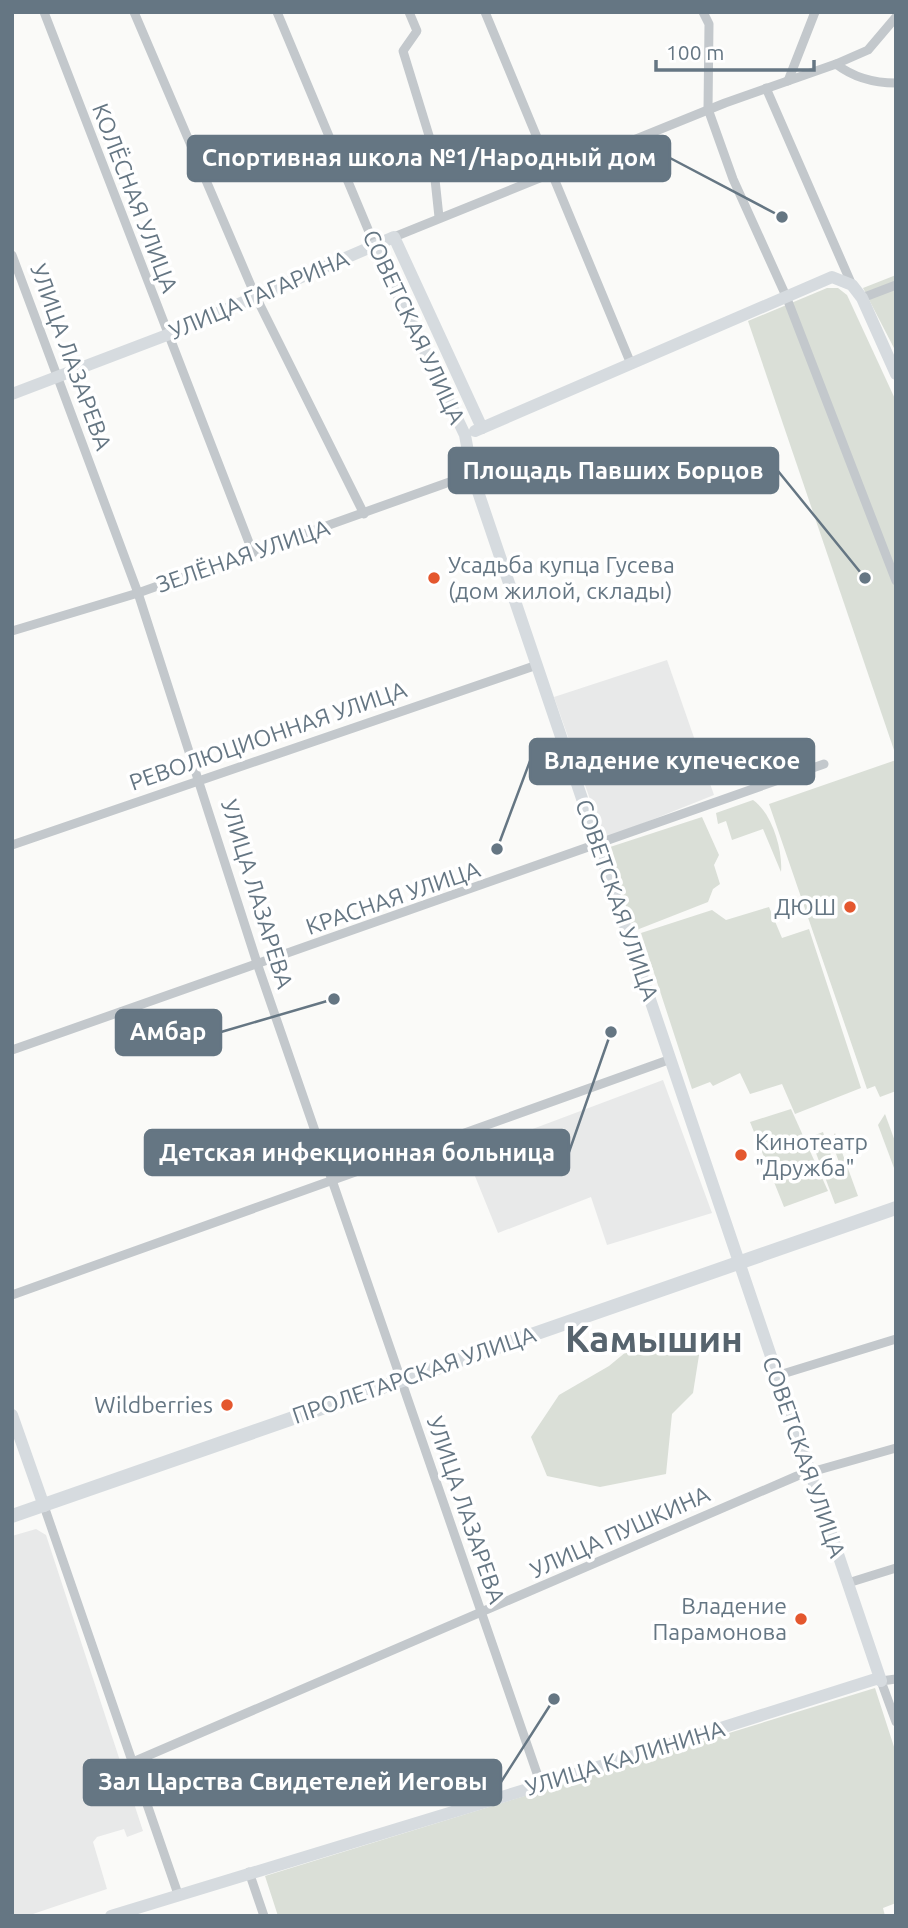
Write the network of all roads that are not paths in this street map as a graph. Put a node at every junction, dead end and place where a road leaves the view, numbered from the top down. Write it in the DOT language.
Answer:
graph roads {
  1 [pos="44,12"];
  2 [pos="134,12"];
  3 [pos="277,12"];
  4 [pos="409,12"];
  5 [pos="485,12"];
  6 [pos="703,12"];
  7 [pos="717,12"];
  8 [pos="815,12"];
  9 [pos="896,17"];
  10 [pos="709,24"];
  11 [pos="836,64"];
  12 [pos="788,81"];
  13 [pos="896,83"];
  14 [pos="766,88"];
  15 [pos="708,109"];
  16 [pos="554,171"];
  17 [pos="439,217"];
  18 [pos="394,237"];
  19 [pos="375,246"];
  20 [pos="12,255"];
  21 [pos="852,285"];
  22 [pos="896,285"];
  23 [pos="255,295"];
  24 [pos="786,296"];
  25 [pos="862,298"];
  26 [pos="167,335"];
  27 [pos="631,363"];
  28 [pos="896,374"];
  29 [pos="58,376"];
  30 [pos="12,394"];
  31 [pos="482,428"];
  32 [pos="465,435"];
  33 [pos="472,474"];
  34 [pos="363,514"];
  35 [pos="253,552"];
  36 [pos="896,581"];
  37 [pos="138,593"];
  38 [pos="12,621"];
  39 [pos="16,629"];
  40 [pos="537,665"];
  41 [pos="824,764"];
  42 [pos="201,780"];
  43 [pos="12,845"];
  44 [pos="599,846"];
  45 [pos="258,966"];
  46 [pos="12,1050"];
  47 [pos="671,1059"];
  48 [pos="331,1180"];
  49 [pos="896,1208"];
  50 [pos="738,1265"];
  51 [pos="12,1295"];
  52 [pos="896,1339"];
  53 [pos="776,1376"];
  54 [pos="400,1379"];
  55 [pos="12,1415"];
  56 [pos="896,1448"];
  57 [pos="809,1472"];
  58 [pos="44,1506"];
  59 [pos="12,1516"];
  60 [pos="896,1568"];
  61 [pos="848,1583"];
  62 [pos="482,1614"];
  63 [pos="896,1679"];
  64 [pos="881,1681"];
  65 [pos="896,1722"];
  66 [pos="132,1762"];
  67 [pos="541,1785"];
  68 [pos="249,1872"];
  69 [pos="178,1894"];
  70 [pos="111,1916"];
  71 [pos="264,1916"];
  1 -- 26 [label="street, КОЛЁСНАЯ УЛИЦА"];
  2 -- 23 [label="street"];
  3 -- 19 [label="street, СОВЕТСКАЯ УЛИЦА"];
  4 -- 17 [label="street"];
  5 -- 16 [label="street"];
  6 -- 10 [label="street"];
  7 -- 10 [label="street"];
  8 -- 12 [label="street"];
  9 -- 11 [label="street, УЛИЦА ГАГАРИНА"];
  10 -- 15 [label="street"];
  11 -- 12 [label="street, УЛИЦА ГАГАРИНА"];
  11 -- 13 [label="street"];
  12 -- 14 [label="street, УЛИЦА ГАГАРИНА"];
  14 -- 15 [label="street, УЛИЦА ГАГАРИНА"];
  14 -- 21 [label="street"];
  15 -- 16 [label="street, УЛИЦА ГАГАРИНА"];
  15 -- 24 [label="street"];
  16 -- 17 [label="street, УЛИЦА ГАГАРИНА"];
  16 -- 27 [label="street"];
  17 -- 18 [label="street, УЛИЦА ГАГАРИНА"];
  18 -- 19 [label="street, УЛИЦА ГАГАРИНА"];
  18 -- 31 [label="street"];
  19 -- 23 [label="street, УЛИЦА ГАГАРИНА"];
  19 -- 32 [label="street, СОВЕТСКАЯ УЛИЦА"];
  20 -- 29 [label="street, УЛИЦА ЛАЗАРЕВА"];
  21 -- 24 [label="street"];
  21 -- 25 [label="street"];
  22 -- 25 [label="street"];
  23 -- 26 [label="street, УЛИЦА ГАГАРИНА"];
  23 -- 34 [label="street"];
  24 -- 27 [label="street"];
  24 -- 36 [label="street"];
  25 -- 28 [label="street"];
  26 -- 29 [label="street, УЛИЦА ГАГАРИНА"];
  26 -- 35 [label="street, КОЛЁСНАЯ УЛИЦА"];
  27 -- 31 [label="street"];
  29 -- 30 [label="street, УЛИЦА ГАГАРИНА"];
  29 -- 37 [label="street, УЛИЦА ЛАЗАРЕВА"];
  31 -- 32 [label="street"];
  32 -- 33 [label="street, СОВЕТСКАЯ УЛИЦА"];
  33 -- 34 [label="street, ЗЕЛЁНАЯ УЛИЦА"];
  33 -- 40 [label="street, СОВЕТСКАЯ УЛИЦА"];
  34 -- 35 [label="street, ЗЕЛЁНАЯ УЛИЦА"];
  35 -- 37 [label="street, ЗЕЛЁНАЯ УЛИЦА"];
  37 -- 39 [label="street, ЗЕЛЁНАЯ УЛИЦА"];
  37 -- 42 [label="street, УЛИЦА ЛАЗАРЕВА"];
  38 -- 39 [label="street"];
  40 -- 42 [label="street, РЕВОЛЮЦИОННАЯ УЛИЦА"];
  40 -- 44 [label="street, СОВЕТСКАЯ УЛИЦА"];
  41 -- 44 [label="street, КРАСНАЯ УЛИЦА"];
  42 -- 43 [label="street, РЕВОЛЮЦИОННАЯ УЛИЦА"];
  42 -- 45 [label="street, УЛИЦА ЛАЗАРЕВА"];
  44 -- 45 [label="street, КРАСНАЯ УЛИЦА"];
  44 -- 47 [label="street, СОВЕТСКАЯ УЛИЦА"];
  45 -- 46 [label="street, КРАСНАЯ УЛИЦА"];
  45 -- 48 [label="street, УЛИЦА ЛАЗАРЕВА"];
  47 -- 48 [label="street"];
  47 -- 50 [label="street, СОВЕТСКАЯ УЛИЦА"];
  48 -- 51 [label="street"];
  48 -- 54 [label="street, УЛИЦА ЛАЗАРЕВА"];
  49 -- 50 [label="main road, ПРОЛЕТАРСКАЯ УЛИЦА"];
  50 -- 53 [label="street, СОВЕТСКАЯ УЛИЦА"];
  50 -- 54 [label="main road, ПРОЛЕТАРСКАЯ УЛИЦА"];
  52 -- 53 [label="street"];
  53 -- 57 [label="street, СОВЕТСКАЯ УЛИЦА"];
  54 -- 58 [label="main road, ПРОЛЕТАРСКАЯ УЛИЦА"];
  54 -- 62 [label="street, УЛИЦА ЛАЗАРЕВА"];
  55 -- 58 [label="street"];
  56 -- 57 [label="street, УЛИЦА ПУШКИНА"];
  57 -- 61 [label="street, СОВЕТСКАЯ УЛИЦА"];
  57 -- 62 [label="street, УЛИЦА ПУШКИНА"];
  58 -- 59 [label="main road, ПРОЛЕТАРСКАЯ УЛИЦА"];
  58 -- 66 [label="street"];
  60 -- 61 [label="street"];
  61 -- 64 [label="street, СОВЕТСКАЯ УЛИЦА"];
  62 -- 66 [label="street, УЛИЦА ПУШКИНА"];
  62 -- 67 [label="street, УЛИЦА ЛАЗАРЕВА"];
  63 -- 64 [label="street, УЛИЦА КАЛИНИНА"];
  64 -- 65 [label="street, СОВЕТСКАЯ УЛИЦА"];
  64 -- 67 [label="street, УЛИЦА КАЛИНИНА"];
  66 -- 69 [label="street"];
  67 -- 68 [label="street, УЛИЦА КАЛИНИНА"];
  68 -- 69 [label="street, УЛИЦА КАЛИНИНА"];
  68 -- 71 [label="street"];
  69 -- 70 [label="street, УЛИЦА КАЛИНИНА"];
}
